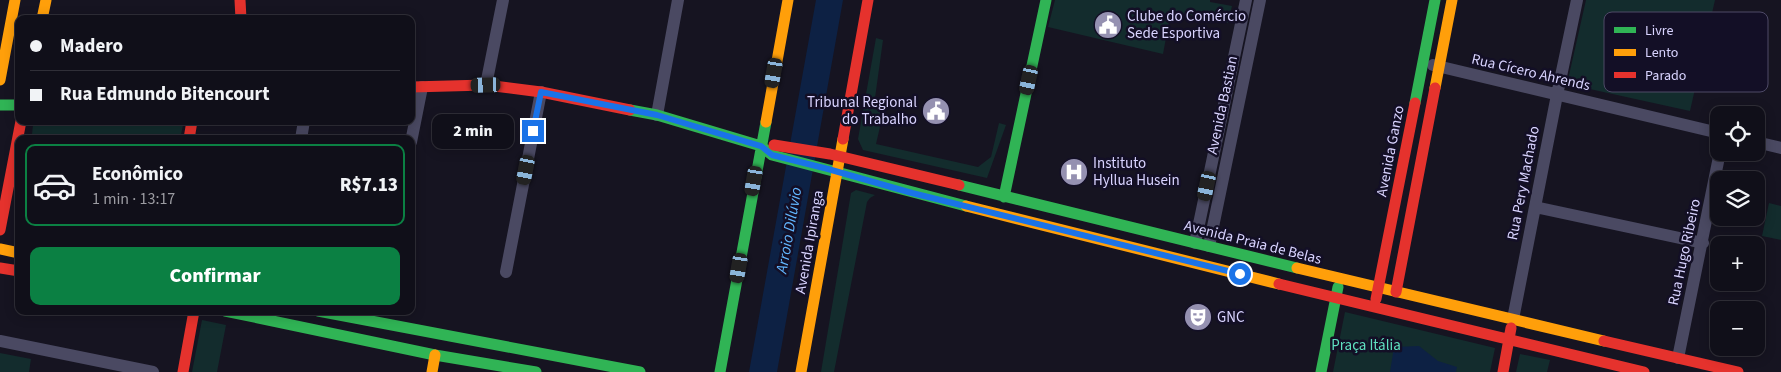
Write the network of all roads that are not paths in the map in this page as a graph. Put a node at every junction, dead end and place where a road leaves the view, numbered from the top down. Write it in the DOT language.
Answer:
graph roads {
  1 [pos="16,0"];
  2 [pos="46,0"];
  3 [pos="240,0"];
  4 [pos="503,0"];
  5 [pos="678,0"];
  6 [pos="788,0"];
  7 [pos="868,0"];
  8 [pos="1046,0"];
  9 [pos="1246,0"];
  10 [pos="1436,0"];
  11 [pos="1452,0"];
  12 [pos="1577,0"];
  13 [pos="1260,2"];
  14 [pos="43,15"];
  15 [pos="241,15"];
  16 [pos="1423,63"];
  17 [pos="1440,67"];
  18 [pos="0,80"];
  19 [pos="486,85"];
  20 [pos="417,87"];
  21 [pos="541,92"];
  22 [pos="1557,95"];
  23 [pos="0,105"];
  24 [pos="15,105"];
  25 [pos="415,105"];
  26 [pos="657,115"];
  27 [pos="845,130"];
  28 [pos="1710,131"];
  29 [pos="1218,132"];
  30 [pos="1232,135"];
  31 [pos="1765,144"];
  32 [pos="761,146"];
  33 [pos="1781,148"];
  34 [pos="773,150"];
  35 [pos="15,152"];
  36 [pos="840,156"];
  37 [pos="1718,161"];
  38 [pos="871,164"];
  39 [pos="1402,170"];
  40 [pos="837,171"];
  41 [pos="1419,173"];
  42 [pos="1004,197"];
  43 [pos="1535,207"];
  44 [pos="0,230"];
  45 [pos="1195,243"];
  46 [pos="1703,243"];
  47 [pos="1208,246"];
  48 [pos="0,249"];
  49 [pos="15,252"];
  50 [pos="0,268"];
  51 [pos="15,270"];
  52 [pos="506,272"];
  53 [pos="1339,279"];
  54 [pos="1378,288"];
  55 [pos="1396,292"];
  56 [pos="1336,298"];
  57 [pos="1374,307"];
  58 [pos="193,315"];
  59 [pos="244,315"];
  60 [pos="338,315"];
  61 [pos="1513,319"];
  62 [pos="1509,339"];
  63 [pos="0,341"];
  64 [pos="469,341"];
  65 [pos="435,355"];
  66 [pos="452,358"];
  67 [pos="1678,358"];
  68 [pos="153,372"];
  69 [pos="183,372"];
  70 [pos="432,372"];
  71 [pos="449,372"];
  72 [pos="536,372"];
  73 [pos="640,372"];
  74 [pos="720,372"];
  75 [pos="800,372"];
  76 [pos="1321,372"];
  77 [pos="1503,372"];
  78 [pos="1644,372"];
  79 [pos="1738,372"];
  1 -- 18 [label="main road"];
  2 -- 14 [label="main road"];
  3 -- 15 [label="main road"];
  4 -- 19 [label="street"];
  5 -- 26 [label="street"];
  6 -- 32 [label="main road"];
  7 -- 27 [label="main road, Avenida Ipiranga"];
  8 -- 42 [label="main road"];
  9 -- 13 [label="street"];
  9 -- 29 [label="street, Avenida Bastian"];
  10 -- 16 [label="main road, Avenida Ganzo"];
  11 -- 17 [label="main road"];
  12 -- 22 [label="street, Rua Pery Machado"];
  13 -- 30 [label="street, Avenida Bastian"];
  16 -- 17 [label="street, Rua Cícero Ahrends"];
  16 -- 39 [label="main road, Avenida Ganzo"];
  17 -- 22 [label="street, Rua Cícero Ahrends"];
  17 -- 41 [label="main road"];
  19 -- 20 [label="main road, Avenida Praia de Belas"];
  19 -- 21 [label="main road, Avenida Praia de Belas"];
  20 -- 25 [label="street"];
  21 -- 26 [label="main road, Avenida Praia de Belas"];
  21 -- 52 [label="street"];
  22 -- 28 [label="street, Rua Cícero Ahrends"];
  22 -- 43 [label="street, Rua Pery Machado"];
  23 -- 24 [label="main road"];
  26 -- 32 [label="main road, Avenida Praia de Belas"];
  27 -- 36 [label="main road, Avenida Ipiranga"];
  27 -- 38 [label="main road"];
  29 -- 30 [label="street"];
  29 -- 45 [label="street, Avenida Bastian"];
  30 -- 47 [label="street, Avenida Bastian"];
  31 -- 33 [label="street"];
  32 -- 34 [label="main road, Avenida Praia de Belas"];
  32 -- 74 [label="main road"];
  34 -- 36 [label="main road, Avenida Praia de Belas"];
  34 -- 40 [label="main road, Avenida Praia de Belas"];
  35 -- 44 [label="main road"];
  36 -- 38 [label="main road, Avenida Praia de Belas"];
  36 -- 40 [label="main road, Avenida Ipiranga"];
  37 -- 46 [label="street, Rua Hugo Ribeiro"];
  38 -- 42 [label="main road, Avenida Praia de Belas"];
  39 -- 41 [label="main road"];
  39 -- 54 [label="main road, Avenida Ganzo"];
  40 -- 56 [label="main road, Avenida Praia de Belas"];
  40 -- 75 [label="main road, Avenida Ipiranga"];
  41 -- 55 [label="main road"];
  42 -- 45 [label="main road, Avenida Praia de Belas"];
  43 -- 46 [label="street"];
  43 -- 61 [label="street, Rua Pery Machado"];
  45 -- 47 [label="main road, Avenida Praia de Belas"];
  46 -- 67 [label="street, Rua Hugo Ribeiro"];
  47 -- 53 [label="main road, Avenida Praia de Belas"];
  48 -- 49 [label="main road"];
  50 -- 51 [label="main road"];
  53 -- 54 [label="main road, Avenida Praia de Belas"];
  53 -- 56 [label="main road"];
  54 -- 55 [label="main road, Avenida Praia de Belas"];
  54 -- 57 [label="main road, Avenida Ganzo"];
  55 -- 61 [label="main road, Avenida Praia de Belas"];
  56 -- 57 [label="main road, Avenida Praia de Belas"];
  56 -- 76 [label="main road"];
  57 -- 62 [label="main road, Avenida Praia de Belas"];
  58 -- 69 [label="main road"];
  59 -- 65 [label="main road"];
  60 -- 64 [label="main road"];
  61 -- 62 [label="main road, Rua Pery Machado"];
  61 -- 67 [label="main road, Avenida Praia de Belas"];
  62 -- 77 [label="main road, Rua Pery Machado"];
  62 -- 78 [label="main road, Avenida Praia de Belas"];
  63 -- 68 [label="street"];
  64 -- 66 [label="main road"];
  64 -- 73 [label="main road"];
  65 -- 66 [label="main road"];
  65 -- 70 [label="main road"];
  66 -- 71 [label="main road"];
  66 -- 72 [label="main road"];
  67 -- 79 [label="main road, Avenida Praia de Belas"];
}
